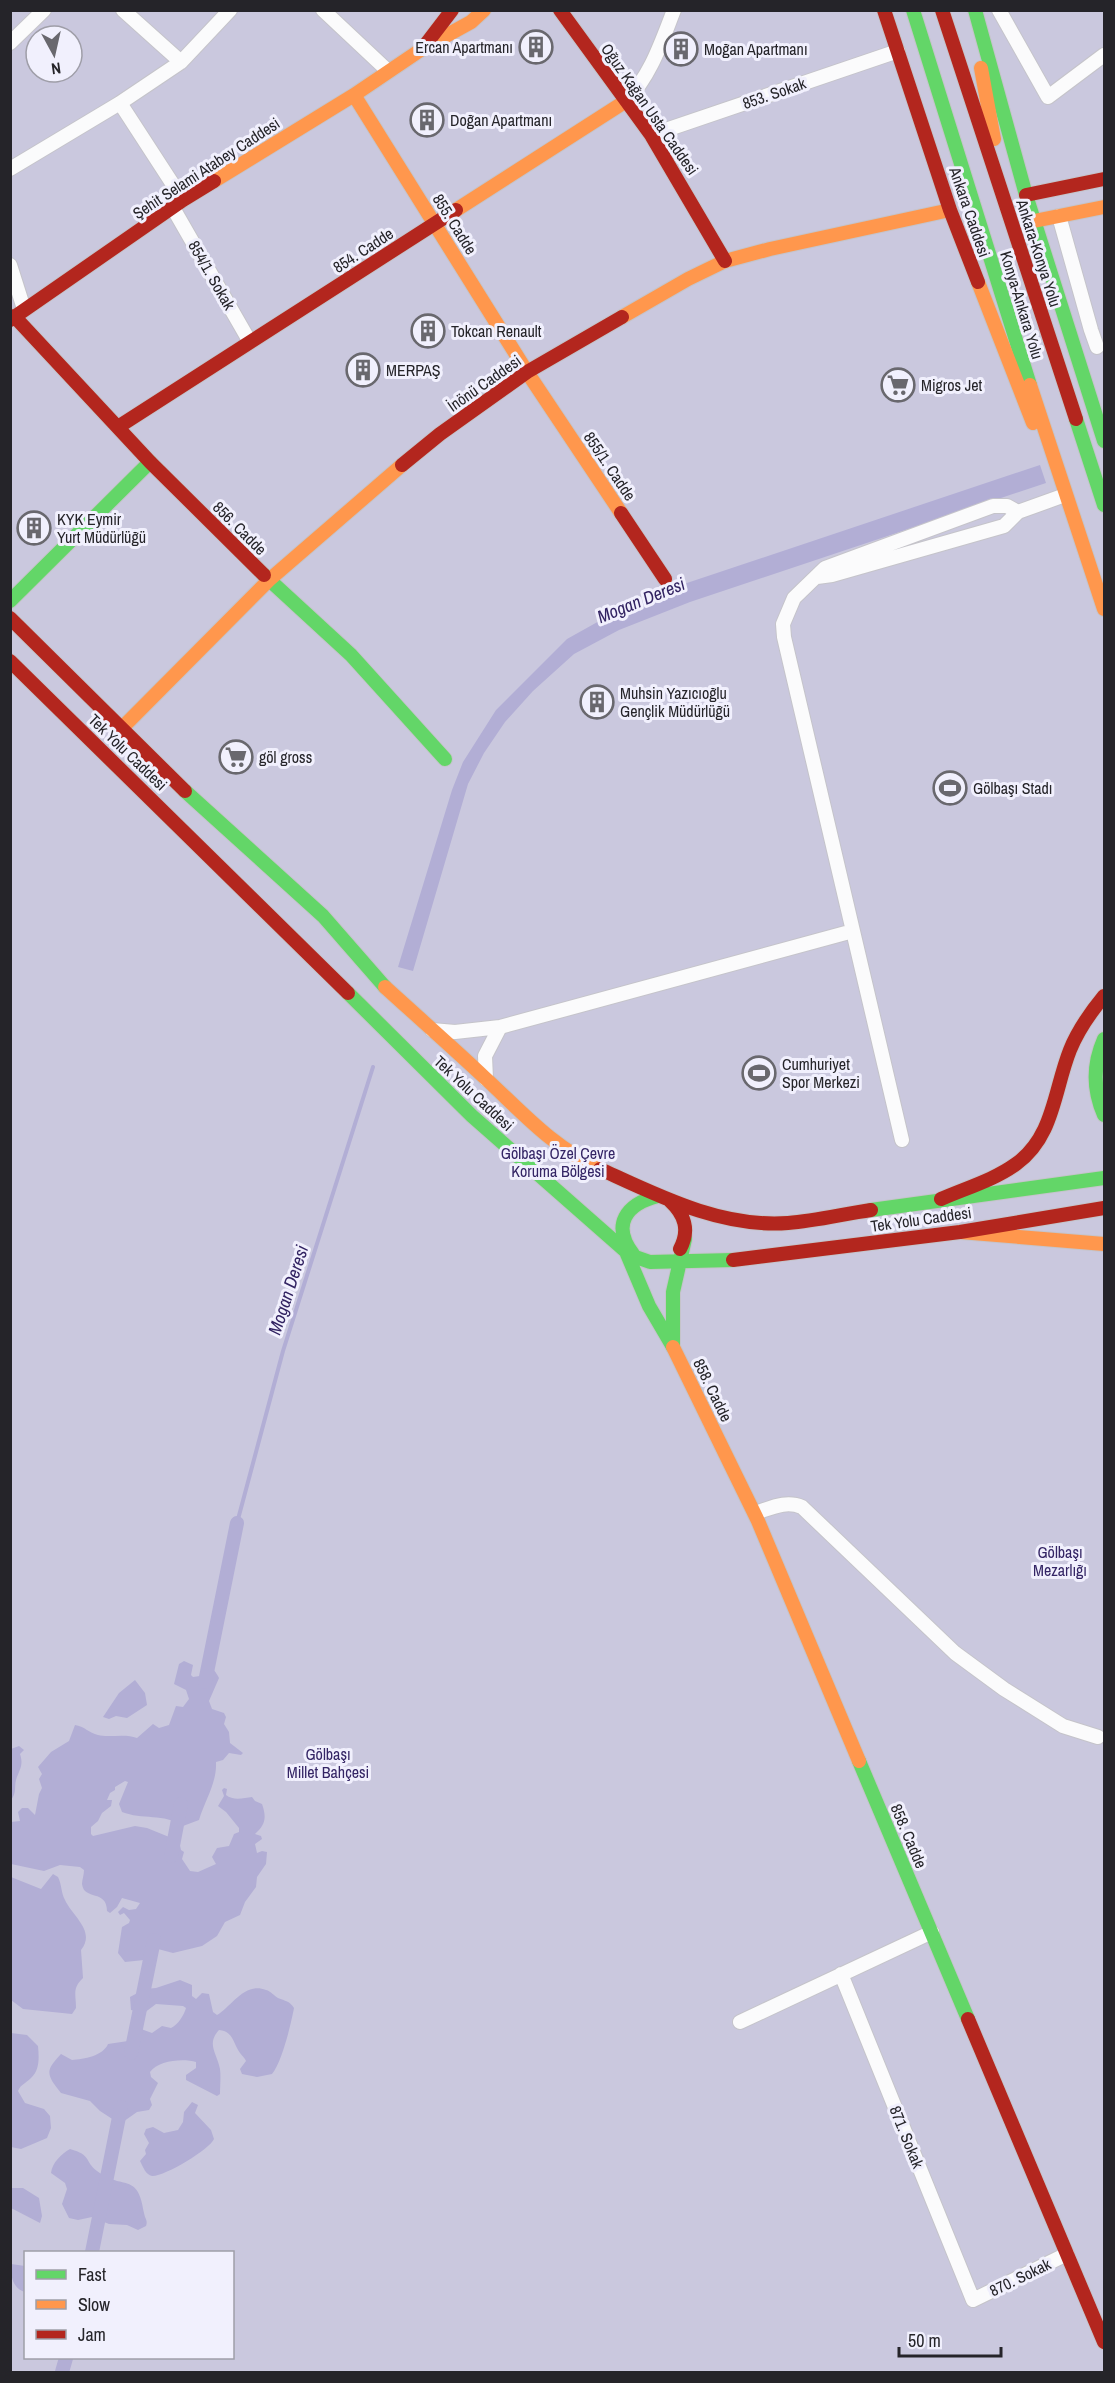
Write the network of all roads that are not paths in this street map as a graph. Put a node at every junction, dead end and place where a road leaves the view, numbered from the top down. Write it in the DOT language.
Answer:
graph roads {
  1 [pos="44,10"];
  2 [pos="123,10"];
  3 [pos="230,10"];
  4 [pos="452,10"];
  5 [pos="484,10"];
  6 [pos="560,10"];
  7 [pos="674,10"];
  8 [pos="884,10"];
  9 [pos="912,10"];
  10 [pos="942,10"];
  11 [pos="970,10"];
  12 [pos="975,10"];
  13 [pos="999,10"];
  14 [pos="327,12"];
  15 [pos="10,43"];
  16 [pos="422,49"];
  17 [pos="898,51"];
  18 [pos="1104,55"];
  19 [pos="181,62"];
  20 [pos="388,71"];
  21 [pos="354,94"];
  22 [pos="626,101"];
  23 [pos="120,103"];
  24 [pos="651,135"];
  25 [pos="10,169"];
  26 [pos="1104,179"];
  27 [pos="1026,195"];
  28 [pos="1005,202"];
  29 [pos="178,204"];
  30 [pos="1104,207"];
  31 [pos="950,210"];
  32 [pos="1059,216"];
  33 [pos="1034,221"];
  34 [pos="435,223"];
  35 [pos="725,261"];
  36 [pos="10,265"];
  37 [pos="16,315"];
  38 [pos="1104,324"];
  39 [pos="1090,330"];
  40 [pos="250,342"];
  41 [pos="1097,347"];
  42 [pos="527,372"];
  43 [pos="118,427"];
  44 [pos="1104,441"];
  45 [pos="1051,452"];
  46 [pos="150,462"];
  47 [pos="1065,495"];
  48 [pos="1104,505"];
  49 [pos="1018,512"];
  50 [pos="817,577"];
  51 [pos="665,579"];
  52 [pos="269,580"];
  53 [pos="10,601"];
  54 [pos="1104,609"];
  55 [pos="10,618"];
  56 [pos="10,662"];
  57 [pos="121,729"];
  58 [pos="445,759"];
  59 [pos="853,931"];
  60 [pos="1104,996"];
  61 [pos="500,1027"];
  62 [pos="432,1029"];
  63 [pos="1104,1039"];
  64 [pos="486,1079"];
  65 [pos="1104,1115"];
  66 [pos="902,1140"];
  67 [pos="1104,1178"];
  68 [pos="664,1199"];
  69 [pos="941,1199"];
  70 [pos="1104,1208"];
  71 [pos="960,1232"];
  72 [pos="685,1239"];
  73 [pos="1104,1244"];
  74 [pos="624,1246"];
  75 [pos="659,1262"];
  76 [pos="677,1263"];
  77 [pos="673,1347"];
  78 [pos="754,1513"];
  79 [pos="1098,1737"];
  80 [pos="932,1932"];
  81 [pos="841,1974"];
  82 [pos="740,2022"];
  83 [pos="1067,2254"];
  84 [pos="973,2300"];
  85 [pos="1104,2342"];
  1 -- 15 [label="street"];
  2 -- 19 [label="street"];
  3 -- 19 [label="street"];
  4 -- 16 [label="main road, Şehit Selami Atabey Caddesi"];
  5 -- 16 [label="main road, Şehit Selami Atabey Caddesi"];
  6 -- 22 [label="main road, Oğuz Kağan Usta Caddesi"];
  7 -- 22 [label="street"];
  8 -- 17 [label="main road, Ankara Caddesi"];
  9 -- 45 [label="main road, Konya-Ankara Yolu"];
  10 -- 28 [label="main road, Ankara-Konya Yolu"];
  11 -- 28 [label="main road"];
  12 -- 27 [label="main road"];
  13 -- 18 [label="street"];
  14 -- 20 [label="street"];
  16 -- 20 [label="main road, Şehit Selami Atabey Caddesi"];
  17 -- 24 [label="street, 853. Sokak"];
  17 -- 31 [label="main road, Ankara Caddesi"];
  19 -- 23 [label="street"];
  20 -- 21 [label="main road, Şehit Selami Atabey Caddesi"];
  21 -- 29 [label="main road, Şehit Selami Atabey Caddesi"];
  21 -- 34 [label="main road, 855. Cadde"];
  22 -- 24 [label="main road, Oğuz Kağan Usta Caddesi"];
  22 -- 34 [label="main road, 854. Cadde"];
  23 -- 25 [label="street"];
  23 -- 29 [label="street, 854/1. Sokak"];
  24 -- 35 [label="main road, Oğuz Kağan Usta Caddesi"];
  26 -- 27 [label="main road"];
  27 -- 33 [label="main road"];
  28 -- 48 [label="main road, Ankara-Konya Yolu"];
  29 -- 37 [label="main road, Şehit Selami Atabey Caddesi"];
  29 -- 40 [label="street, 854/1. Sokak"];
  30 -- 32 [label="main road"];
  31 -- 35 [label="main road, İnönü Caddesi"];
  31 -- 45 [label="main road, Ankara Caddesi"];
  32 -- 33 [label="main road"];
  32 -- 39 [label="street"];
  33 -- 44 [label="main road"];
  34 -- 40 [label="main road, 854. Cadde"];
  34 -- 42 [label="main road, 855. Cadde"];
  35 -- 42 [label="main road, İnönü Caddesi"];
  36 -- 37 [label="street"];
  37 -- 43 [label="main road, 856. Cadde"];
  38 -- 39 [label="street"];
  39 -- 41 [label="street"];
  40 -- 43 [label="main road, 854. Cadde"];
  42 -- 51 [label="main road, 855/1. Cadde"];
  42 -- 52 [label="main road, İnönü Caddesi"];
  43 -- 46 [label="main road, 856. Cadde"];
  45 -- 47 [label="main road, Konya-Ankara Yolu"];
  46 -- 52 [label="main road, 856. Cadde"];
  46 -- 53 [label="main road"];
  47 -- 49 [label="street"];
  47 -- 54 [label="main road, Konya-Ankara Yolu"];
  49 -- 50 [label="street"];
  49 -- 50 [label="street"];
  50 -- 59 [label="street"];
  52 -- 57 [label="main road, İnönü Caddesi"];
  52 -- 58 [label="main road, 856. Cadde"];
  55 -- 57 [label="main road, Tek Yolu Caddesi"];
  56 -- 74 [label="main road, Tek Yolu Caddesi"];
  57 -- 62 [label="main road, Tek Yolu Caddesi"];
  59 -- 61 [label="street"];
  59 -- 66 [label="street"];
  60 -- 69 [label="main road"];
  61 -- 62 [label="street"];
  61 -- 64 [label="street"];
  62 -- 64 [label="main road, Tek Yolu Caddesi"];
  63 -- 65 [label="main road"];
  64 -- 68 [label="main road, Tek Yolu Caddesi"];
  67 -- 69 [label="main road, Tek Yolu Caddesi"];
  68 -- 69 [label="main road, Tek Yolu Caddesi"];
  68 -- 72 [label="main road"];
  68 -- 74 [label="main road"];
  70 -- 71 [label="main road, Tek Yolu Caddesi"];
  71 -- 73 [label="main road"];
  71 -- 76 [label="main road, Tek Yolu Caddesi"];
  72 -- 75 [label="main road"];
  72 -- 76 [label="main road, 858. Cadde"];
  74 -- 75 [label="main road, Tek Yolu Caddesi"];
  74 -- 77 [label="main road, 858. Cadde"];
  75 -- 76 [label="main road, Tek Yolu Caddesi"];
  76 -- 77 [label="main road, 858. Cadde"];
  77 -- 78 [label="main road, 858. Cadde"];
  78 -- 79 [label="street"];
  78 -- 80 [label="main road, 858. Cadde"];
  80 -- 81 [label="street"];
  80 -- 83 [label="main road, 858. Cadde"];
  81 -- 82 [label="street"];
  81 -- 84 [label="street, 871. Sokak"];
  83 -- 84 [label="street, 870. Sokak"];
  83 -- 85 [label="main road, 858. Cadde"];
}
